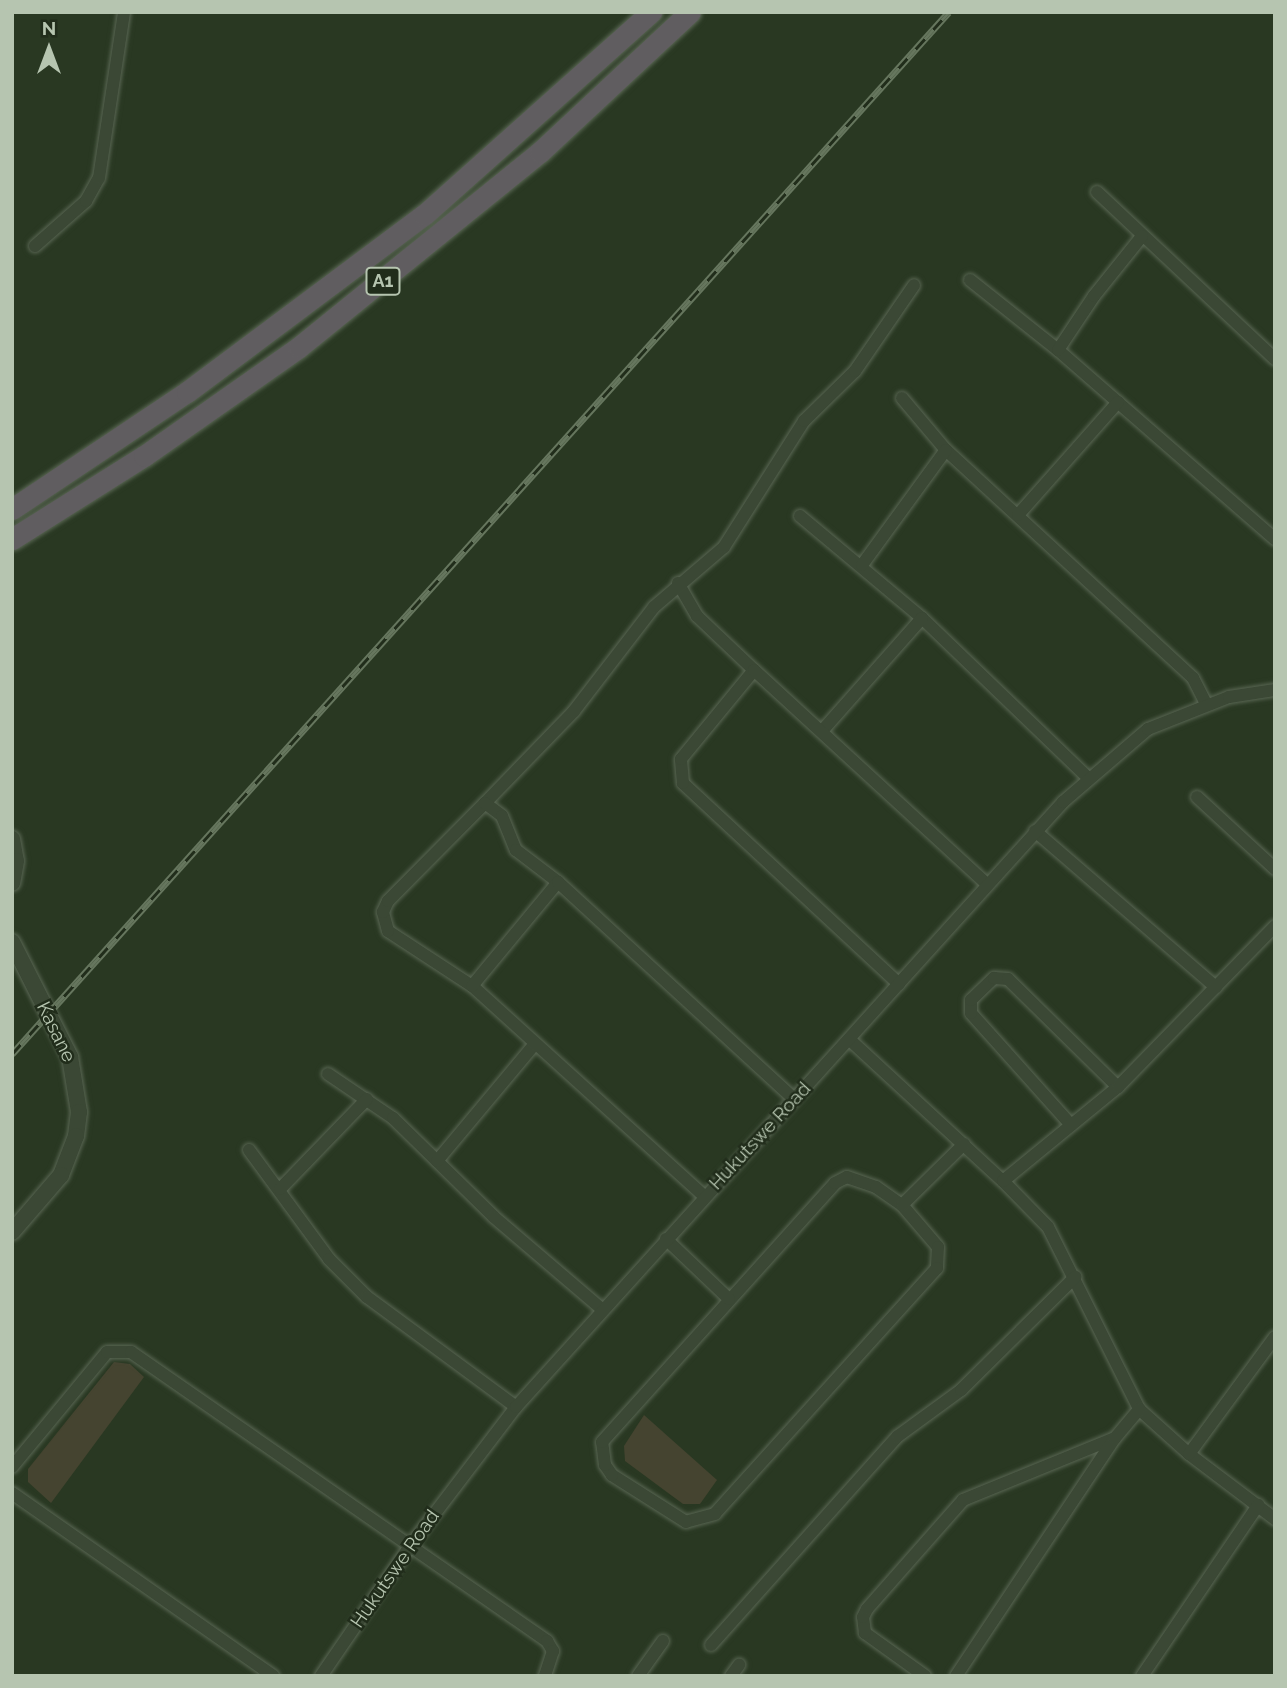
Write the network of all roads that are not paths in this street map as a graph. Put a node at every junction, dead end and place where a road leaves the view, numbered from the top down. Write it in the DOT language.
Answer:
graph roads {
  1 [pos="124,12"];
  2 [pos="651,12"];
  3 [pos="690,12"];
  4 [pos="1097,192"];
  5 [pos="1142,236"];
  6 [pos="35,246"];
  7 [pos="970,280"];
  8 [pos="914,285"];
  9 [pos="1058,350"];
  10 [pos="1275,359"];
  11 [pos="902,398"];
  12 [pos="1118,402"];
  13 [pos="946,450"];
  14 [pos="12,509"];
  15 [pos="1018,515"];
  16 [pos="800,516"];
  17 [pos="1275,538"];
  18 [pos="12,539"];
  19 [pos="862,565"];
  20 [pos="678,583"];
  21 [pos="922,618"];
  22 [pos="754,670"];
  23 [pos="1275,690"];
  24 [pos="1207,705"];
  25 [pos="822,731"];
  26 [pos="1087,777"];
  27 [pos="1197,797"];
  28 [pos="485,803"];
  29 [pos="1035,831"];
  30 [pos="12,839"];
  31 [pos="1275,869"];
  32 [pos="558,882"];
  33 [pos="12,883"];
  34 [pos="987,884"];
  35 [pos="1275,926"];
  36 [pos="12,942"];
  37 [pos="899,984"];
  38 [pos="472,986"];
  39 [pos="1216,987"];
  40 [pos="850,1040"];
  41 [pos="533,1046"];
  42 [pos="328,1074"];
  43 [pos="1118,1087"];
  44 [pos="367,1100"];
  45 [pos="794,1100"];
  46 [pos="1070,1125"];
  47 [pos="964,1143"];
  48 [pos="249,1150"];
  49 [pos="437,1161"];
  50 [pos="1003,1181"];
  51 [pos="279,1189"];
  52 [pos="704,1196"];
  53 [pos="902,1205"];
  54 [pos="12,1232"];
  55 [pos="666,1239"];
  56 [pos="1075,1277"];
  57 [pos="729,1299"];
  58 [pos="603,1310"];
  59 [pos="1275,1337"];
  60 [pos="516,1407"];
  61 [pos="1139,1409"];
  62 [pos="1115,1438"];
  63 [pos="1189,1454"];
  64 [pos="12,1467"];
  65 [pos="12,1493"];
  66 [pos="1258,1505"];
  67 [pos="1275,1519"];
  68 [pos="410,1546"];
  69 [pos="663,1641"];
  70 [pos="711,1645"];
  71 [pos="273,1676"];
  72 [pos="321,1676"];
  73 [pos="545,1676"];
  74 [pos="638,1676"];
  75 [pos="925,1676"];
  76 [pos="956,1676"];
  77 [pos="1142,1676"];
  1 -- 6 [label="street"];
  2 -- 14 [label="highway, A1"];
  3 -- 18 [label="highway, A1"];
  4 -- 5 [label="street"];
  5 -- 9 [label="street"];
  5 -- 10 [label="street"];
  7 -- 9 [label="street"];
  8 -- 20 [label="street"];
  9 -- 12 [label="street"];
  11 -- 13 [label="street"];
  12 -- 15 [label="street"];
  12 -- 17 [label="street"];
  13 -- 15 [label="street"];
  13 -- 19 [label="street"];
  15 -- 24 [label="street"];
  16 -- 19 [label="street"];
  19 -- 21 [label="street"];
  20 -- 22 [label="street"];
  20 -- 28 [label="street"];
  21 -- 25 [label="street"];
  21 -- 26 [label="street"];
  22 -- 25 [label="street"];
  22 -- 37 [label="street"];
  23 -- 24 [label="street, Hukutswe Road"];
  24 -- 26 [label="street, Hukutswe Road"];
  25 -- 34 [label="street"];
  26 -- 29 [label="street, Hukutswe Road"];
  27 -- 31 [label="street"];
  28 -- 32 [label="street"];
  28 -- 38 [label="street"];
  29 -- 34 [label="street, Hukutswe Road"];
  29 -- 39 [label="street"];
  30 -- 33 [label="street"];
  32 -- 38 [label="street"];
  32 -- 45 [label="street"];
  34 -- 37 [label="street, Hukutswe Road"];
  35 -- 39 [label="street"];
  36 -- 54 [label="street, Kasane"];
  37 -- 40 [label="street, Hukutswe Road"];
  38 -- 41 [label="street"];
  39 -- 43 [label="street"];
  40 -- 45 [label="street, Hukutswe Road"];
  40 -- 47 [label="street"];
  41 -- 49 [label="street"];
  41 -- 52 [label="street"];
  42 -- 44 [label="street"];
  43 -- 46 [label="street"];
  43 -- 46 [label="street"];
  44 -- 49 [label="street"];
  44 -- 51 [label="street"];
  45 -- 52 [label="street, Hukutswe Road"];
  46 -- 50 [label="street"];
  47 -- 50 [label="street"];
  47 -- 53 [label="street"];
  48 -- 51 [label="street"];
  49 -- 58 [label="street"];
  50 -- 56 [label="street"];
  51 -- 60 [label="street"];
  52 -- 55 [label="street, Hukutswe Road"];
  53 -- 57 [label="street"];
  53 -- 57 [label="street"];
  55 -- 57 [label="street"];
  55 -- 58 [label="street, Hukutswe Road"];
  56 -- 61 [label="street"];
  56 -- 70 [label="street"];
  58 -- 60 [label="street, Hukutswe Road"];
  59 -- 63 [label="street"];
  60 -- 68 [label="street, Hukutswe Road"];
  61 -- 62 [label="street"];
  61 -- 63 [label="street"];
  62 -- 75 [label="street"];
  62 -- 76 [label="street"];
  63 -- 66 [label="street"];
  64 -- 68 [label="street"];
  65 -- 71 [label="street"];
  66 -- 67 [label="street"];
  66 -- 77 [label="street"];
  68 -- 72 [label="street, Hukutswe Road"];
  68 -- 73 [label="street"];
  69 -- 74 [label="street"];
}
